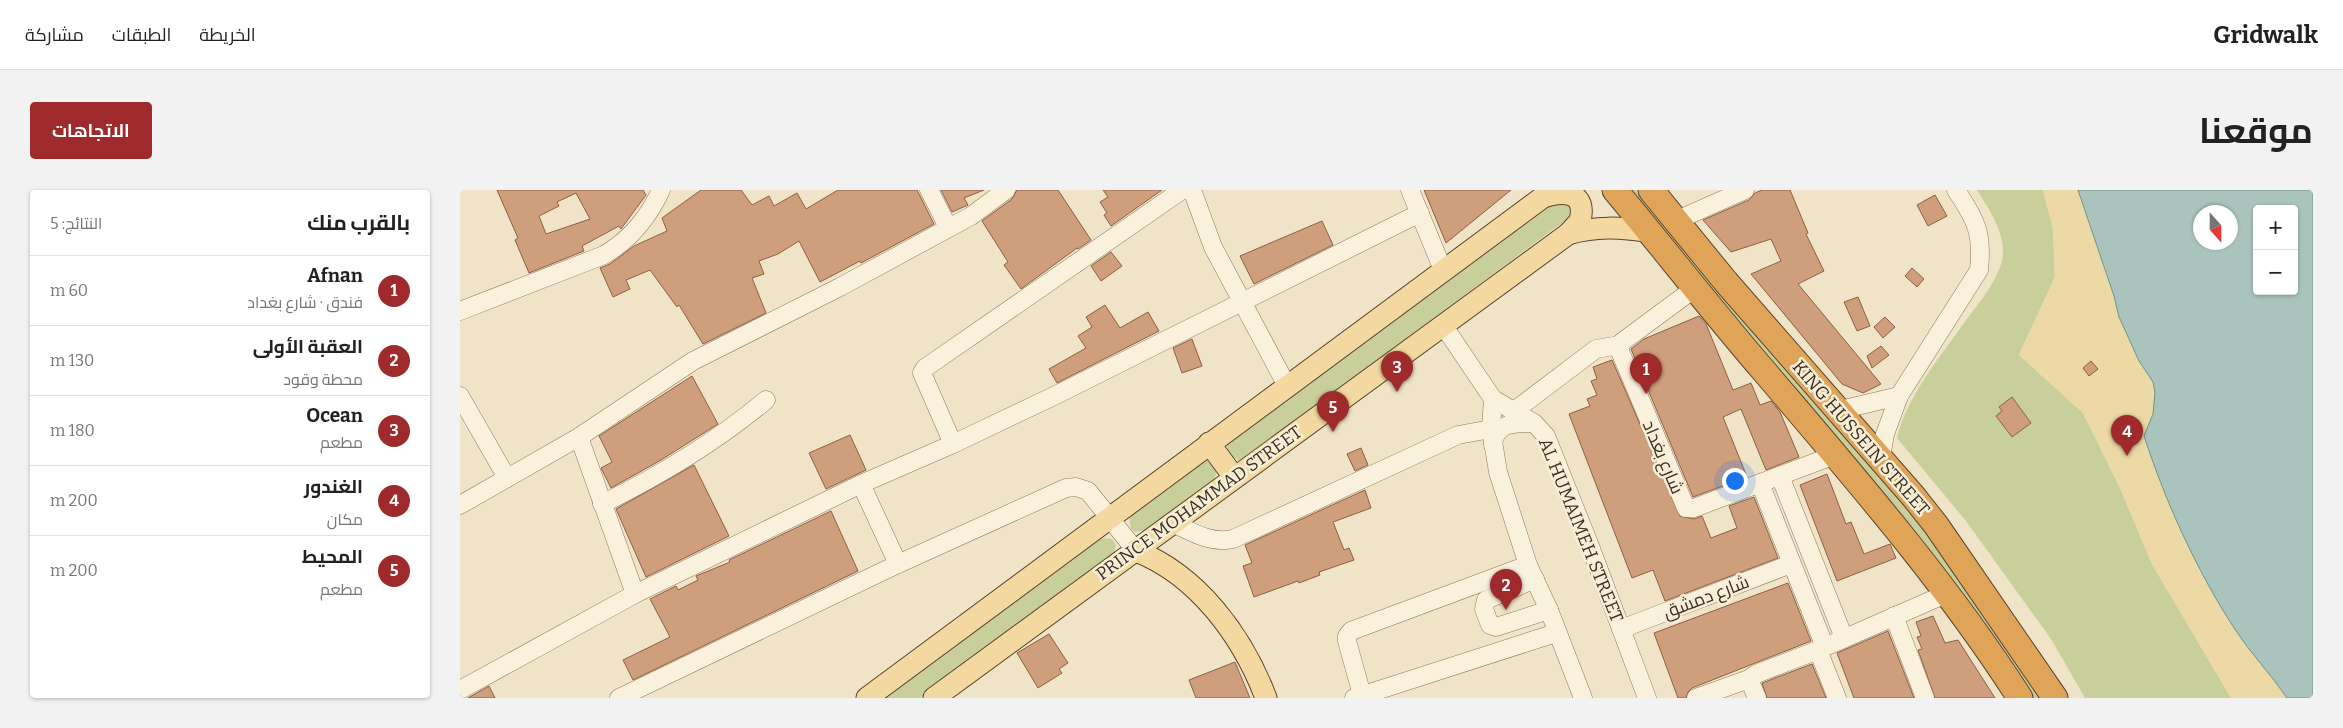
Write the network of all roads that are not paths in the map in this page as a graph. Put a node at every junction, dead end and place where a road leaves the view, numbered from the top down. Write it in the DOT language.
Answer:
graph roads {
  1 [pos="661,190"];
  2 [pos="929,190"];
  3 [pos="1006,190"];
  4 [pos="1182,190"];
  5 [pos="1192,190"];
  6 [pos="1410,190"];
  7 [pos="1615,190"];
  8 [pos="1651,190"];
  9 [pos="1745,190"];
  10 [pos="1956,190"];
  11 [pos="1545,193"];
  12 [pos="1420,213"];
  13 [pos="1675,221"];
  14 [pos="948,227"];
  15 [pos="1649,232"];
  16 [pos="1568,234"];
  17 [pos="1444,270"];
  18 [pos="1695,288"];
  19 [pos="1240,303"];
  20 [pos="460,312"];
  21 [pos="1443,325"];
  22 [pos="1620,345"];
  23 [pos="1286,386"];
  24 [pos="460,396"];
  25 [pos="1899,396"];
  26 [pos="1493,399"];
  27 [pos="766,400"];
  28 [pos="1514,410"];
  29 [pos="1836,410"];
  30 [pos="1534,423"];
  31 [pos="1491,429"];
  32 [pos="580,437"];
  33 [pos="1209,443"];
  34 [pos="954,444"];
  35 [pos="1492,447"];
  36 [pos="1835,454"];
  37 [pos="1881,458"];
  38 [pos="1780,476"];
  39 [pos="1234,477"];
  40 [pos="507,478"];
  41 [pos="1760,483"];
  42 [pos="861,484"];
  43 [pos="1913,496"];
  44 [pos="602,504"];
  45 [pos="460,505"];
  46 [pos="1888,516"];
  47 [pos="1110,517"];
  48 [pos="1173,523"];
  49 [pos="1136,551"];
  50 [pos="898,564"];
  51 [pos="1791,564"];
  52 [pos="1532,572"];
  53 [pos="1948,592"];
  54 [pos="635,594"];
  55 [pos="1549,610"];
  56 [pos="1894,616"];
  57 [pos="1621,629"];
  58 [pos="1556,633"];
  59 [pos="1844,638"];
  60 [pos="1821,648"];
  61 [pos="1749,679"];
  62 [pos="460,690"];
  63 [pos="1358,697"];
  64 [pos="619,698"];
  65 [pos="867,698"];
  66 [pos="934,698"];
  67 [pos="1266,698"];
  68 [pos="1582,698"];
  69 [pos="1647,698"];
  70 [pos="1696,698"];
  71 [pos="1757,698"];
  72 [pos="1837,698"];
  73 [pos="1925,698"];
  74 [pos="2020,698"];
  75 [pos="2055,698"];
  1 -- 20 [label="street"];
  2 -- 14 [label="street"];
  3 -- 14 [label="street"];
  4 -- 34 [label="street"];
  5 -- 19 [label="street"];
  6 -- 12 [label="street"];
  7 -- 15 [label="highway, KING HUSSEIN STREET"];
  8 -- 13 [label="highway, KING HUSSEIN STREET"];
  9 -- 13 [label="street"];
  10 -- 25 [label="street"];
  11 -- 16 [label="main road"];
  11 -- 17 [label="main road"];
  12 -- 17 [label="street"];
  12 -- 19 [label="street"];
  13 -- 29 [label="highway, KING HUSSEIN STREET"];
  14 -- 32 [label="street"];
  15 -- 16 [label="main road, PRINCE MOHAMMAD STREET"];
  15 -- 18 [label="highway, KING HUSSEIN STREET"];
  16 -- 21 [label="main road, PRINCE MOHAMMAD STREET"];
  17 -- 23 [label="main road"];
  18 -- 22 [label="street"];
  18 -- 36 [label="highway, KING HUSSEIN STREET"];
  19 -- 23 [label="street"];
  19 -- 34 [label="street"];
  21 -- 26 [label="street"];
  21 -- 39 [label="main road, PRINCE MOHAMMAD STREET"];
  22 -- 28 [label="street"];
  22 -- 41 [label="street, شارع بغداد"];
  23 -- 33 [label="main road"];
  24 -- 40 [label="street"];
  25 -- 29 [label="street"];
  25 -- 37 [label="street"];
  26 -- 28 [label="street, AL HUMAIMEH STREET"];
  26 -- 31 [label="street"];
  27 -- 44 [label="street"];
  28 -- 30 [label="street, AL HUMAIMEH STREET"];
  29 -- 37 [label="highway, KING HUSSEIN STREET"];
  30 -- 35 [label="street"];
  30 -- 57 [label="street, AL HUMAIMEH STREET"];
  31 -- 35 [label="street"];
  31 -- 48 [label="street"];
  32 -- 40 [label="street"];
  32 -- 44 [label="street"];
  33 -- 39 [label="main road"];
  33 -- 47 [label="main road"];
  34 -- 42 [label="street"];
  35 -- 52 [label="street"];
  36 -- 38 [label="street, شارع بغداد"];
  36 -- 46 [label="highway, KING HUSSEIN STREET"];
  37 -- 43 [label="highway, KING HUSSEIN STREET"];
  38 -- 41 [label="street, شارع بغداد"];
  38 -- 59 [label="street"];
  39 -- 48 [label="main road, PRINCE MOHAMMAD STREET"];
  40 -- 45 [label="street"];
  41 -- 51 [label="street"];
  42 -- 50 [label="street"];
  42 -- 54 [label="street"];
  43 -- 46 [label="highway"];
  43 -- 75 [label="highway, KING HUSSEIN STREET"];
  44 -- 54 [label="street"];
  46 -- 53 [label="highway, KING HUSSEIN STREET"];
  47 -- 49 [label="street"];
  47 -- 50 [label="street"];
  47 -- 65 [label="main road"];
  48 -- 49 [label="main road, PRINCE MOHAMMAD STREET"];
  49 -- 66 [label="main road, PRINCE MOHAMMAD STREET"];
  49 -- 67 [label="main road"];
  50 -- 64 [label="street"];
  51 -- 57 [label="street, شارع دمشق"];
  51 -- 60 [label="street"];
  52 -- 55 [label="street"];
  52 -- 55 [label="street"];
  52 -- 63 [label="street"];
  53 -- 56 [label="street"];
  53 -- 74 [label="highway, KING HUSSEIN STREET"];
  54 -- 62 [label="street"];
  55 -- 58 [label="street"];
  56 -- 59 [label="street"];
  56 -- 73 [label="street"];
  57 -- 69 [label="street, AL HUMAIMEH STREET"];
  58 -- 63 [label="street"];
  58 -- 68 [label="street"];
  59 -- 60 [label="street"];
  60 -- 61 [label="street"];
  60 -- 72 [label="street"];
  61 -- 70 [label="street"];
  61 -- 71 [label="street"];
}
